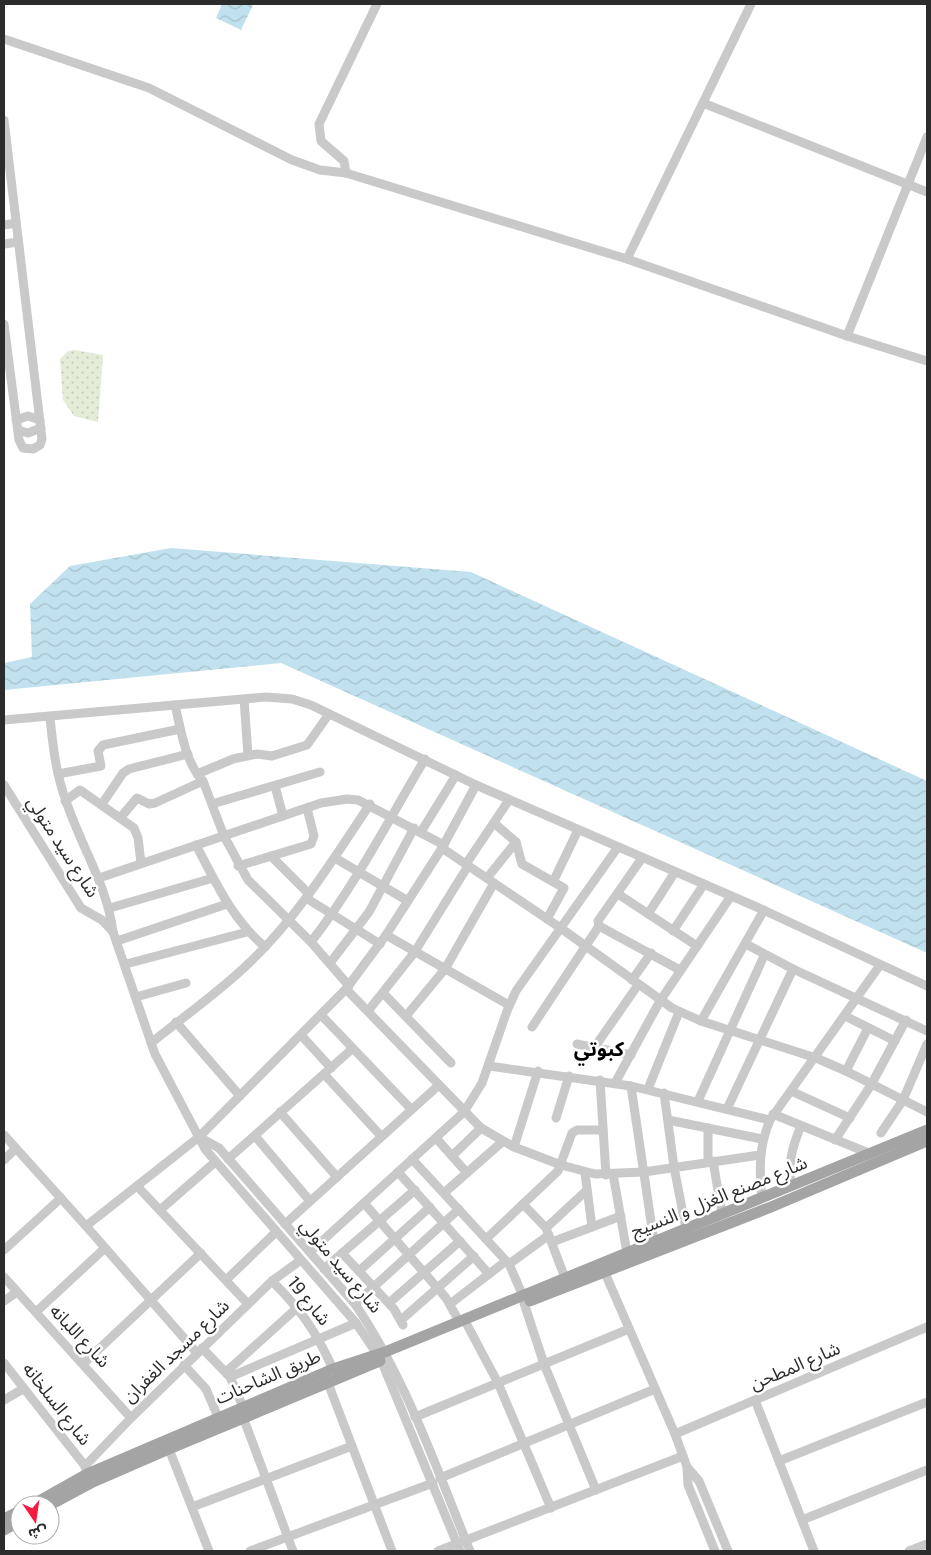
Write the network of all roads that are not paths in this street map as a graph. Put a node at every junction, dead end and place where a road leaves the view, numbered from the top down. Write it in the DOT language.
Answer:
graph roads {
  1 [pos="377,4"];
  2 [pos="751,4"];
  3 [pos="4,39"];
  4 [pos="703,103"];
  5 [pos="4,120"];
  6 [pos="927,137"];
  7 [pos="346,173"];
  8 [pos="908,184"];
  9 [pos="927,192"];
  10 [pos="16,223"];
  11 [pos="4,225"];
  12 [pos="18,242"];
  13 [pos="4,244"];
  14 [pos="627,259"];
  15 [pos="4,324"];
  16 [pos="848,336"];
  17 [pos="927,361"];
  18 [pos="16,420"];
  19 [pos="40,424"];
  20 [pos="18,430"];
  21 [pos="244,699"];
  22 [pos="175,705"];
  23 [pos="328,714"];
  24 [pos="50,718"];
  25 [pos="4,720"];
  26 [pos="180,729"];
  27 [pos="188,754"];
  28 [pos="248,755"];
  29 [pos="425,758"];
  30 [pos="320,772"];
  31 [pos="58,774"];
  32 [pos="456,774"];
  33 [pos="200,778"];
  34 [pos="4,785"];
  35 [pos="476,785"];
  36 [pos="275,786"];
  37 [pos="509,800"];
  38 [pos="66,801"];
  39 [pos="102,804"];
  40 [pos="212,804"];
  41 [pos="370,804"];
  42 [pos="307,808"];
  43 [pos="283,816"];
  44 [pos="391,816"];
  45 [pos="121,817"];
  46 [pos="494,823"];
  47 [pos="418,830"];
  48 [pos="578,830"];
  49 [pos="224,836"];
  50 [pos="516,842"];
  51 [pos="196,845"];
  52 [pos="443,846"];
  53 [pos="618,847"];
  54 [pos="271,856"];
  55 [pos="335,858"];
  56 [pos="642,858"];
  57 [pos="141,863"];
  58 [pos="467,865"];
  59 [pos="238,866"];
  60 [pos="675,872"];
  61 [pos="359,874"];
  62 [pos="99,878"];
  63 [pos="213,878"];
  64 [pos="554,880"];
  65 [pos="491,881"];
  66 [pos="704,884"];
  67 [pos="384,887"];
  68 [pos="618,894"];
  69 [pos="307,896"];
  70 [pos="731,896"];
  71 [pos="408,902"];
  72 [pos="227,904"];
  73 [pos="110,908"];
  74 [pos="764,910"];
  75 [pos="648,914"];
  76 [pos="332,916"];
  77 [pos="547,919"];
  78 [pos="289,920"];
  79 [pos="599,926"];
  80 [pos="562,929"];
  81 [pos="356,930"];
  82 [pos="674,931"];
  83 [pos="247,932"];
  84 [pos="386,935"];
  85 [pos="115,936"];
  86 [pos="311,942"];
  87 [pos="380,944"];
  88 [pos="746,944"];
  89 [pos="697,946"];
  90 [pos="265,947"];
  91 [pos="584,947"];
  92 [pos="414,953"];
  93 [pos="651,953"];
  94 [pos="762,958"];
  95 [pos="330,962"];
  96 [pos="126,964"];
  97 [pos="880,965"];
  98 [pos="445,969"];
  99 [pos="793,969"];
  100 [pos="680,970"];
  101 [pos="635,982"];
  102 [pos="186,983"];
  103 [pos="927,986"];
  104 [pos="348,987"];
  105 [pos="383,992"];
  106 [pos="136,997"];
  107 [pos="858,997"];
  108 [pos="660,1001"];
  109 [pos="509,1005"];
  110 [pos="368,1011"];
  111 [pos="679,1012"];
  112 [pos="322,1016"];
  113 [pos="406,1016"];
  114 [pos="845,1016"];
  115 [pos="906,1020"];
  116 [pos="176,1022"];
  117 [pos="700,1022"];
  118 [pos="532,1027"];
  119 [pos="868,1028"];
  120 [pos="729,1030"];
  121 [pos="927,1031"];
  122 [pos="301,1035"];
  123 [pos="758,1038"];
  124 [pos="895,1041"];
  125 [pos="151,1043"];
  126 [pos="577,1044"];
  127 [pos="927,1044"];
  128 [pos="594,1048"];
  129 [pos="352,1049"];
  130 [pos="631,1055"];
  131 [pos="925,1055"];
  132 [pos="816,1058"];
  133 [pos="451,1063"];
  134 [pos="489,1066"];
  135 [pos="328,1071"];
  136 [pos="538,1071"];
  137 [pos="846,1071"];
  138 [pos="569,1076"];
  139 [pos="600,1080"];
  140 [pos="615,1083"];
  141 [pos="439,1084"];
  142 [pos="871,1085"];
  143 [pos="631,1086"];
  144 [pos="648,1089"];
  145 [pos="791,1091"];
  146 [pos="664,1093"];
  147 [pos="240,1096"];
  148 [pos="698,1100"];
  149 [pos="902,1100"];
  150 [pos="411,1109"];
  151 [pos="727,1109"];
  152 [pos="280,1112"];
  153 [pos="464,1112"];
  154 [pos="927,1112"];
  155 [pos="772,1117"];
  156 [pos="556,1118"];
  157 [pos="850,1118"];
  158 [pos="668,1120"];
  159 [pos="801,1126"];
  160 [pos="481,1128"];
  161 [pos="708,1128"];
  162 [pos="603,1130"];
  163 [pos="881,1134"];
  164 [pos="4,1135"];
  165 [pos="255,1136"];
  166 [pos="381,1136"];
  167 [pos="199,1137"];
  168 [pos="436,1138"];
  169 [pos="762,1139"];
  170 [pos="927,1139"];
  171 [pos="836,1140"];
  172 [pos="502,1142"];
  173 [pos="514,1147"];
  174 [pos="15,1149"];
  175 [pos="871,1154"];
  176 [pos="760,1155"];
  177 [pos="452,1156"];
  178 [pos="228,1159"];
  179 [pos="4,1160"];
  180 [pos="412,1160"];
  181 [pos="710,1162"];
  182 [pos="214,1163"];
  183 [pos="561,1165"];
  184 [pos="674,1167"];
  185 [pos="398,1172"];
  186 [pos="644,1172"];
  187 [pos="467,1173"];
  188 [pos="585,1173"];
  189 [pos="609,1174"];
  190 [pos="337,1177"];
  191 [pos="137,1186"];
  192 [pos="791,1186"];
  193 [pos="415,1190"];
  194 [pos="587,1190"];
  195 [pos="444,1193"];
  196 [pos="61,1198"];
  197 [pos="762,1198"];
  198 [pos="310,1201"];
  199 [pos="364,1203"];
  200 [pos="523,1204"];
  201 [pos="430,1207"];
  202 [pos="459,1209"];
  203 [pos="160,1210"];
  204 [pos="722,1214"];
  205 [pos="621,1216"];
  206 [pos="380,1221"];
  207 [pos="444,1223"];
  208 [pos="285,1224"];
  209 [pos="86,1226"];
  210 [pos="592,1227"];
  211 [pos="686,1229"];
  212 [pos="276,1232"];
  213 [pos="549,1235"];
  214 [pos="395,1239"];
  215 [pos="486,1239"];
  216 [pos="460,1241"];
  217 [pos="654,1242"];
  218 [pos="105,1248"];
  219 [pos="4,1250"];
  220 [pos="310,1252"];
  221 [pos="201,1253"];
  222 [pos="627,1253"];
  223 [pos="342,1254"];
  224 [pos="409,1255"];
  225 [pos="474,1256"];
  226 [pos="301,1260"];
  227 [pos="507,1262"];
  228 [pos="324,1269"];
  229 [pos="359,1271"];
  230 [pos="424,1272"];
  231 [pos="605,1273"];
  232 [pos="489,1274"];
  233 [pos="4,1277"];
  234 [pos="565,1278"];
  235 [pos="226,1280"];
  236 [pos="272,1281"];
  237 [pos="373,1287"];
  238 [pos="437,1288"];
  239 [pos="17,1292"];
  240 [pos="5,1297"];
  241 [pos="151,1300"];
  242 [pos="524,1300"];
  243 [pos="389,1303"];
  244 [pos="248,1304"];
  245 [pos="355,1304"];
  246 [pos="450,1304"];
  247 [pos="298,1307"];
  248 [pos="36,1312"];
  249 [pos="464,1322"];
  250 [pos="356,1323"];
  251 [pos="927,1327"];
  252 [pos="629,1329"];
  253 [pos="319,1338"];
  254 [pos="199,1350"];
  255 [pos="383,1356"];
  256 [pos="4,1363"];
  257 [pos="83,1364"];
  258 [pos="544,1364"];
  259 [pos="184,1365"];
  260 [pos="333,1369"];
  261 [pos="228,1374"];
  262 [pos="328,1383"];
  263 [pos="498,1383"];
  264 [pos="23,1389"];
  265 [pos="655,1389"];
  266 [pos="4,1400"];
  267 [pos="755,1400"];
  268 [pos="927,1402"];
  269 [pos="243,1412"];
  270 [pos="218,1417"];
  271 [pos="415,1417"];
  272 [pos="131,1418"];
  273 [pos="569,1425"];
  274 [pos="675,1434"];
  275 [pos="524,1443"];
  276 [pos="352,1446"];
  277 [pos="169,1449"];
  278 [pos="683,1456"];
  279 [pos="779,1461"];
  280 [pos="686,1467"];
  281 [pos="86,1470"];
  282 [pos="927,1470"];
  283 [pos="267,1479"];
  284 [pos="437,1481"];
  285 [pos="596,1490"];
  286 [pos="47,1495"];
  287 [pos="60,1500"];
  288 [pos="374,1505"];
  289 [pos="192,1506"];
  290 [pos="551,1508"];
  291 [pos="802,1520"];
  292 [pos="288,1537"];
  293 [pos="927,1544"];
  294 [pos="461,1545"];
  295 [pos="209,1551"];
  296 [pos="250,1551"];
  297 [pos="293,1551"];
  298 [pos="392,1551"];
  299 [pos="438,1551"];
  300 [pos="470,1551"];
  301 [pos="715,1551"];
  302 [pos="728,1551"];
  303 [pos="814,1551"];
  304 [pos="909,1551"];
  1 -- 7 [label="street"];
  2 -- 4 [label="street"];
  3 -- 7 [label="street"];
  4 -- 8 [label="street"];
  4 -- 14 [label="street"];
  5 -- 10 [label="street"];
  6 -- 8 [label="street"];
  7 -- 14 [label="street"];
  8 -- 9 [label="street"];
  8 -- 16 [label="street"];
  10 -- 11 [label="street"];
  10 -- 12 [label="street"];
  12 -- 13 [label="street"];
  12 -- 19 [label="street"];
  14 -- 16 [label="street"];
  15 -- 18 [label="street"];
  16 -- 17 [label="street"];
  18 -- 19 [label="street"];
  18 -- 20 [label="street"];
  19 -- 20 [label="street"];
  19 -- 20 [label="street"];
  21 -- 22 [label="street"];
  21 -- 23 [label="street"];
  21 -- 28 [label="street"];
  22 -- 24 [label="street"];
  22 -- 26 [label="street"];
  23 -- 28 [label="street"];
  23 -- 29 [label="street"];
  24 -- 25 [label="street"];
  24 -- 31 [label="street"];
  26 -- 27 [label="street"];
  26 -- 31 [label="street"];
  27 -- 33 [label="street"];
  27 -- 39 [label="street"];
  28 -- 33 [label="street"];
  29 -- 32 [label="street"];
  29 -- 44 [label="street"];
  30 -- 36 [label="street"];
  31 -- 38 [label="street"];
  32 -- 35 [label="street"];
  32 -- 47 [label="street"];
  33 -- 40 [label="street"];
  33 -- 45 [label="street"];
  34 -- 85 [label="street, شارع سيد متولي"];
  35 -- 37 [label="street"];
  35 -- 52 [label="street"];
  36 -- 40 [label="street"];
  36 -- 43 [label="street"];
  37 -- 46 [label="street"];
  37 -- 48 [label="street"];
  38 -- 39 [label="street"];
  38 -- 62 [label="street"];
  39 -- 45 [label="street"];
  40 -- 49 [label="street"];
  41 -- 42 [label="street"];
  41 -- 44 [label="street"];
  41 -- 55 [label="street"];
  42 -- 43 [label="street"];
  42 -- 54 [label="street"];
  43 -- 49 [label="street"];
  44 -- 47 [label="street"];
  44 -- 61 [label="street"];
  45 -- 57 [label="street"];
  46 -- 50 [label="street"];
  46 -- 58 [label="street"];
  47 -- 52 [label="street"];
  47 -- 67 [label="street"];
  48 -- 53 [label="street"];
  48 -- 64 [label="street"];
  49 -- 51 [label="street"];
  49 -- 59 [label="street"];
  50 -- 64 [label="street"];
  50 -- 65 [label="street"];
  51 -- 57 [label="street"];
  51 -- 63 [label="street"];
  52 -- 58 [label="street"];
  52 -- 71 [label="street"];
  53 -- 56 [label="street"];
  53 -- 80 [label="street"];
  54 -- 59 [label="street"];
  54 -- 69 [label="street"];
  55 -- 61 [label="street"];
  55 -- 69 [label="street"];
  56 -- 60 [label="street"];
  56 -- 68 [label="street"];
  57 -- 62 [label="street"];
  58 -- 65 [label="street"];
  58 -- 92 [label="street"];
  59 -- 78 [label="street"];
  60 -- 66 [label="street"];
  60 -- 75 [label="street"];
  61 -- 67 [label="street"];
  61 -- 76 [label="street"];
  62 -- 73 [label="street"];
  63 -- 72 [label="street"];
  63 -- 73 [label="street"];
  64 -- 77 [label="street"];
  65 -- 77 [label="street"];
  65 -- 98 [label="street"];
  66 -- 70 [label="street"];
  66 -- 82 [label="street"];
  67 -- 71 [label="street"];
  67 -- 81 [label="street"];
  68 -- 75 [label="street"];
  68 -- 79 [label="street"];
  69 -- 76 [label="street"];
  69 -- 78 [label="street"];
  70 -- 74 [label="street"];
  70 -- 89 [label="street"];
  71 -- 84 [label="street"];
  72 -- 83 [label="street"];
  72 -- 85 [label="street"];
  73 -- 85 [label="street"];
  74 -- 88 [label="street"];
  74 -- 97 [label="street"];
  75 -- 82 [label="street"];
  76 -- 81 [label="street"];
  76 -- 86 [label="street"];
  77 -- 80 [label="street"];
  78 -- 86 [label="street"];
  78 -- 90 [label="street"];
  79 -- 91 [label="street"];
  79 -- 93 [label="street"];
  80 -- 91 [label="street"];
  80 -- 109 [label="street"];
  81 -- 87 [label="street"];
  81 -- 95 [label="street"];
  82 -- 89 [label="street"];
  83 -- 90 [label="street"];
  83 -- 96 [label="street"];
  84 -- 87 [label="street"];
  84 -- 92 [label="street"];
  85 -- 96 [label="street, شارع سيد متولي"];
  86 -- 95 [label="street"];
  87 -- 104 [label="street"];
  88 -- 99 [label="street"];
  88 -- 117 [label="street"];
  89 -- 100 [label="street"];
  90 -- 116 [label="street"];
  91 -- 101 [label="street"];
  91 -- 118 [label="street"];
  92 -- 98 [label="street"];
  92 -- 105 [label="street"];
  93 -- 100 [label="street"];
  93 -- 101 [label="street"];
  94 -- 120 [label="street"];
  95 -- 104 [label="street"];
  96 -- 106 [label="street, شارع سيد متولي"];
  97 -- 103 [label="street"];
  97 -- 107 [label="street"];
  98 -- 109 [label="street"];
  98 -- 113 [label="street"];
  99 -- 107 [label="street"];
  99 -- 123 [label="street"];
  100 -- 108 [label="street"];
  101 -- 108 [label="street"];
  101 -- 128 [label="street"];
  102 -- 106 [label="street"];
  104 -- 110 [label="street"];
  104 -- 112 [label="street"];
  105 -- 110 [label="street"];
  105 -- 113 [label="street"];
  106 -- 125 [label="street, شارع سيد متولي"];
  107 -- 114 [label="street"];
  107 -- 115 [label="street"];
  108 -- 111 [label="street"];
  108 -- 130 [label="street"];
  109 -- 134 [label="street"];
  110 -- 141 [label="street"];
  111 -- 117 [label="street"];
  111 -- 144 [label="street"];
  112 -- 122 [label="street"];
  112 -- 129 [label="street"];
  113 -- 133 [label="street"];
  114 -- 119 [label="street"];
  114 -- 132 [label="street"];
  115 -- 121 [label="street"];
  115 -- 124 [label="street"];
  116 -- 125 [label="street"];
  116 -- 147 [label="street"];
  117 -- 120 [label="street"];
  119 -- 124 [label="street"];
  119 -- 137 [label="street"];
  120 -- 123 [label="street"];
  120 -- 148 [label="street"];
  122 -- 135 [label="street"];
  122 -- 147 [label="street"];
  123 -- 132 [label="street"];
  123 -- 151 [label="street"];
  124 -- 142 [label="street"];
  125 -- 167 [label="street, شارع سيد متولي"];
  126 -- 128 [label="street"];
  127 -- 131 [label="street"];
  128 -- 130 [label="street"];
  129 -- 135 [label="street"];
  129 -- 150 [label="street"];
  130 -- 140 [label="street"];
  131 -- 149 [label="street"];
  132 -- 137 [label="street"];
  132 -- 145 [label="street"];
  134 -- 136 [label="street"];
  134 -- 153 [label="street"];
  135 -- 152 [label="street"];
  135 -- 166 [label="street"];
  136 -- 138 [label="street"];
  136 -- 173 [label="street"];
  137 -- 142 [label="street"];
  138 -- 139 [label="street"];
  138 -- 156 [label="street"];
  139 -- 140 [label="street"];
  139 -- 162 [label="street"];
  140 -- 143 [label="street"];
  141 -- 150 [label="street"];
  141 -- 153 [label="street"];
  142 -- 149 [label="street"];
  142 -- 157 [label="street"];
  143 -- 144 [label="street"];
  143 -- 186 [label="street"];
  144 -- 146 [label="street"];
  145 -- 155 [label="street"];
  145 -- 157 [label="street"];
  146 -- 148 [label="street"];
  146 -- 158 [label="street"];
  147 -- 167 [label="street"];
  148 -- 151 [label="street"];
  149 -- 154 [label="street"];
  149 -- 163 [label="street"];
  150 -- 166 [label="street"];
  151 -- 155 [label="street"];
  152 -- 165 [label="street"];
  152 -- 190 [label="street"];
  153 -- 160 [label="street"];
  153 -- 168 [label="street"];
  155 -- 159 [label="street"];
  155 -- 169 [label="street"];
  157 -- 171 [label="street"];
  158 -- 161 [label="street"];
  158 -- 184 [label="street"];
  159 -- 171 [label="street"];
  159 -- 192 [label="street"];
  160 -- 172 [label="street"];
  160 -- 177 [label="street"];
  161 -- 169 [label="street"];
  161 -- 181 [label="street"];
  162 -- 183 [label="street"];
  162 -- 189 [label="street"];
  164 -- 174 [label="street"];
  165 -- 178 [label="street"];
  165 -- 198 [label="street"];
  166 -- 190 [label="street"];
  167 -- 178 [label="street, شارع سيد متولي"];
  167 -- 182 [label="street, شارع سيد متولي"];
  167 -- 191 [label="street"];
  168 -- 177 [label="street"];
  168 -- 180 [label="street"];
  169 -- 176 [label="street"];
  170 -- 175 [label="main road, شارع مصنع الغزل و النسيج"];
  170 -- 231 [label="main road, شارع مصنع الغزل و النسيج"];
  171 -- 175 [label="street"];
  172 -- 173 [label="street"];
  172 -- 187 [label="street"];
  173 -- 183 [label="street"];
  174 -- 179 [label="street"];
  174 -- 196 [label="street"];
  175 -- 192 [label="main road, شارع مصنع الغزل و النسيج"];
  176 -- 181 [label="street"];
  176 -- 197 [label="street"];
  177 -- 187 [label="street"];
  178 -- 208 [label="street, شارع سيد متولي"];
  180 -- 185 [label="street"];
  180 -- 195 [label="street"];
  181 -- 184 [label="street"];
  181 -- 204 [label="street"];
  182 -- 203 [label="street"];
  182 -- 212 [label="street, شارع سيد متولي"];
  183 -- 188 [label="street"];
  183 -- 200 [label="street"];
  184 -- 186 [label="street"];
  184 -- 211 [label="street"];
  185 -- 193 [label="street"];
  185 -- 199 [label="street"];
  186 -- 189 [label="street"];
  186 -- 217 [label="street"];
  187 -- 195 [label="street"];
  188 -- 189 [label="street"];
  188 -- 194 [label="street"];
  189 -- 205 [label="street"];
  190 -- 198 [label="street"];
  191 -- 203 [label="street"];
  191 -- 209 [label="street"];
  192 -- 197 [label="main road, شارع مصنع الغزل و النسيج"];
  193 -- 201 [label="street"];
  193 -- 206 [label="street"];
  194 -- 210 [label="street"];
  194 -- 213 [label="street"];
  195 -- 202 [label="street"];
  196 -- 209 [label="street"];
  196 -- 219 [label="street"];
  197 -- 204 [label="main road, شارع مصنع الغزل و النسيج"];
  198 -- 208 [label="street"];
  199 -- 206 [label="street"];
  199 -- 220 [label="street"];
  200 -- 213 [label="street"];
  200 -- 215 [label="street"];
  201 -- 207 [label="street"];
  201 -- 214 [label="street"];
  202 -- 207 [label="street"];
  202 -- 215 [label="street"];
  203 -- 221 [label="street"];
  204 -- 211 [label="main road, شارع مصنع الغزل و النسيج"];
  205 -- 210 [label="street"];
  205 -- 222 [label="street"];
  206 -- 214 [label="street"];
  206 -- 223 [label="street"];
  207 -- 216 [label="street"];
  207 -- 224 [label="street"];
  208 -- 220 [label="street, شارع سيد متولي"];
  209 -- 218 [label="street"];
  210 -- 213 [label="street"];
  211 -- 217 [label="main road, شارع مصنع الغزل و النسيج"];
  212 -- 226 [label="street, شارع سيد متولي"];
  212 -- 235 [label="street"];
  213 -- 227 [label="street"];
  213 -- 234 [label="street"];
  214 -- 224 [label="street"];
  214 -- 229 [label="street"];
  215 -- 227 [label="street"];
  216 -- 225 [label="street"];
  216 -- 230 [label="street"];
  217 -- 222 [label="main road, شارع مصنع الغزل و النسيج"];
  218 -- 241 [label="street"];
  218 -- 248 [label="street"];
  220 -- 228 [label="street, شارع سيد متولي"];
  221 -- 235 [label="street"];
  221 -- 241 [label="street"];
  222 -- 234 [label="main road, شارع مصنع الغزل و النسيج"];
  223 -- 228 [label="street"];
  223 -- 229 [label="street"];
  224 -- 230 [label="street"];
  224 -- 237 [label="street"];
  225 -- 232 [label="street"];
  225 -- 238 [label="street"];
  226 -- 236 [label="street, شارع مسجد الغفران"];
  226 -- 250 [label="street, شارع سيد متولي"];
  227 -- 232 [label="street"];
  227 -- 242 [label="street"];
  228 -- 245 [label="street, شارع سيد متولي"];
  229 -- 237 [label="street"];
  230 -- 238 [label="street"];
  230 -- 243 [label="street"];
  231 -- 242 [label="main road, شارع مصنع الغزل و النسيج"];
  231 -- 252 [label="street"];
  232 -- 246 [label="street"];
  233 -- 239 [label="street, شارع اللبانه"];
  234 -- 242 [label="main road, شارع مصنع الغزل و النسيج"];
  235 -- 244 [label="street"];
  236 -- 244 [label="street, شارع مسجد الغفران"];
  236 -- 247 [label="street, شارع 19"];
  237 -- 243 [label="street"];
  237 -- 245 [label="street"];
  238 -- 243 [label="street"];
  238 -- 246 [label="street"];
  239 -- 240 [label="street"];
  239 -- 248 [label="street, شارع اللبانه"];
  241 -- 254 [label="street"];
  241 -- 257 [label="street"];
  242 -- 249 [label="main road, طريق الشاحنات"];
  242 -- 258 [label="street"];
  244 -- 254 [label="street, شارع مسجد الغفران"];
  245 -- 255 [label="street, شارع سيد متولي"];
  246 -- 249 [label="street"];
  247 -- 253 [label="street, شارع 19"];
  247 -- 261 [label="street"];
  248 -- 257 [label="street, شارع اللبانه"];
  249 -- 255 [label="main road, طريق الشاحنات"];
  249 -- 263 [label="street"];
  250 -- 253 [label="street"];
  250 -- 255 [label="street, شارع سيد متولي"];
  251 -- 267 [label="street, شارع المطحن"];
  252 -- 258 [label="street"];
  252 -- 265 [label="street"];
  253 -- 260 [label="street, شارع 19"];
  253 -- 261 [label="street"];
  254 -- 259 [label="street, شارع مسجد الغفران"];
  254 -- 261 [label="street"];
  255 -- 260 [label="main road, طريق الشاحنات"];
  255 -- 262 [label="main road, طريق الشاحنات"];
  255 -- 271 [label="street, شارع سيد متولي"];
  255 -- 284 [label="street, شارع سيد متولي"];
  256 -- 264 [label="street, شارع السلخانه"];
  257 -- 272 [label="street, شارع اللبانه"];
  258 -- 263 [label="street"];
  258 -- 273 [label="street"];
  259 -- 270 [label="street"];
  259 -- 272 [label="street, شارع مسجد الغفران"];
  260 -- 269 [label="main road, طريق الشاحنات"];
  261 -- 269 [label="street"];
  262 -- 269 [label="main road, طريق الشاحنات"];
  262 -- 276 [label="street"];
  263 -- 271 [label="street"];
  263 -- 275 [label="street"];
  264 -- 266 [label="street"];
  264 -- 281 [label="street, شارع السلخانه"];
  265 -- 273 [label="street"];
  265 -- 274 [label="street"];
  267 -- 274 [label="street, شارع المطحن"];
  267 -- 279 [label="street"];
  268 -- 279 [label="street"];
  269 -- 270 [label="main road, طريق الشاحنات"];
  269 -- 277 [label="main road, طريق الشاحنات"];
  269 -- 283 [label="street"];
  270 -- 281 [label="main road, طريق الشاحنات"];
  271 -- 284 [label="street, شارع سيد متولي"];
  272 -- 281 [label="street, شارع مسجد الغفران"];
  273 -- 275 [label="street"];
  273 -- 285 [label="street"];
  274 -- 278 [label="street"];
  275 -- 284 [label="street"];
  275 -- 290 [label="street"];
  276 -- 283 [label="street"];
  276 -- 288 [label="street"];
  277 -- 287 [label="main road, طريق الشاحنات"];
  277 -- 289 [label="street"];
  278 -- 280 [label="street"];
  278 -- 285 [label="street"];
  279 -- 291 [label="street"];
  280 -- 301 [label="street"];
  280 -- 302 [label="street"];
  281 -- 286 [label="main road, طريق الشاحنات"];
  282 -- 291 [label="street"];
  283 -- 289 [label="street"];
  283 -- 292 [label="street"];
  284 -- 288 [label="street"];
  284 -- 294 [label="street, شارع سيد متولي"];
  285 -- 290 [label="street"];
  288 -- 292 [label="street"];
  288 -- 298 [label="street"];
  289 -- 295 [label="street"];
  290 -- 294 [label="street"];
  291 -- 303 [label="street"];
  292 -- 296 [label="street"];
  292 -- 297 [label="street"];
  293 -- 304 [label="street"];
  294 -- 299 [label="street"];
  294 -- 300 [label="street, شارع سيد متولي"];
}
